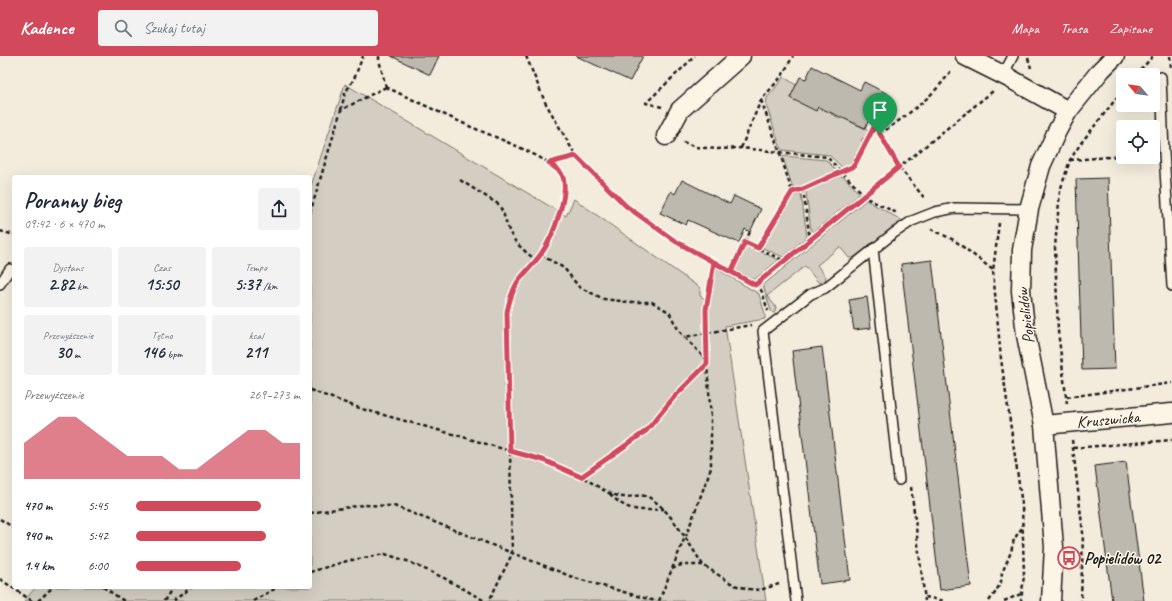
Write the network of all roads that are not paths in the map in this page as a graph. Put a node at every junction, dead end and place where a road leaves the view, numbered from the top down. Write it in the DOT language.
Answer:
graph roads {
  1 [pos="741,56"];
  2 [pos="1013,56"];
  3 [pos="1116,56"];
  4 [pos="960,59"];
  5 [pos="1006,76"];
  6 [pos="1161,77"];
  7 [pos="1068,111"];
  8 [pos="666,136"];
  9 [pos="1029,209"];
  10 [pos="873,249"];
  11 [pos="10,269"];
  12 [pos="0,284"];
  13 [pos="1172,286"];
  14 [pos="1172,413"];
  15 [pos="1044,425"];
  16 [pos="898,480"];
  17 [pos="796,601"];
  18 [pos="1051,601"];
  1 -- 8 [label="street"];
  2 -- 5 [label="lane"];
  3 -- 7 [label="street, Popielidów"];
  4 -- 5 [label="street"];
  5 -- 7 [label="street"];
  6 -- 13 [label="lane"];
  7 -- 9 [label="street, Popielidów"];
  9 -- 10 [label="lane"];
  9 -- 15 [label="street, Popielidów"];
  10 -- 16 [label="lane"];
  10 -- 17 [label="lane"];
  11 -- 12 [label="lane"];
  14 -- 15 [label="street, Kruszwicka"];
  15 -- 18 [label="street, Popielidów"];
}
